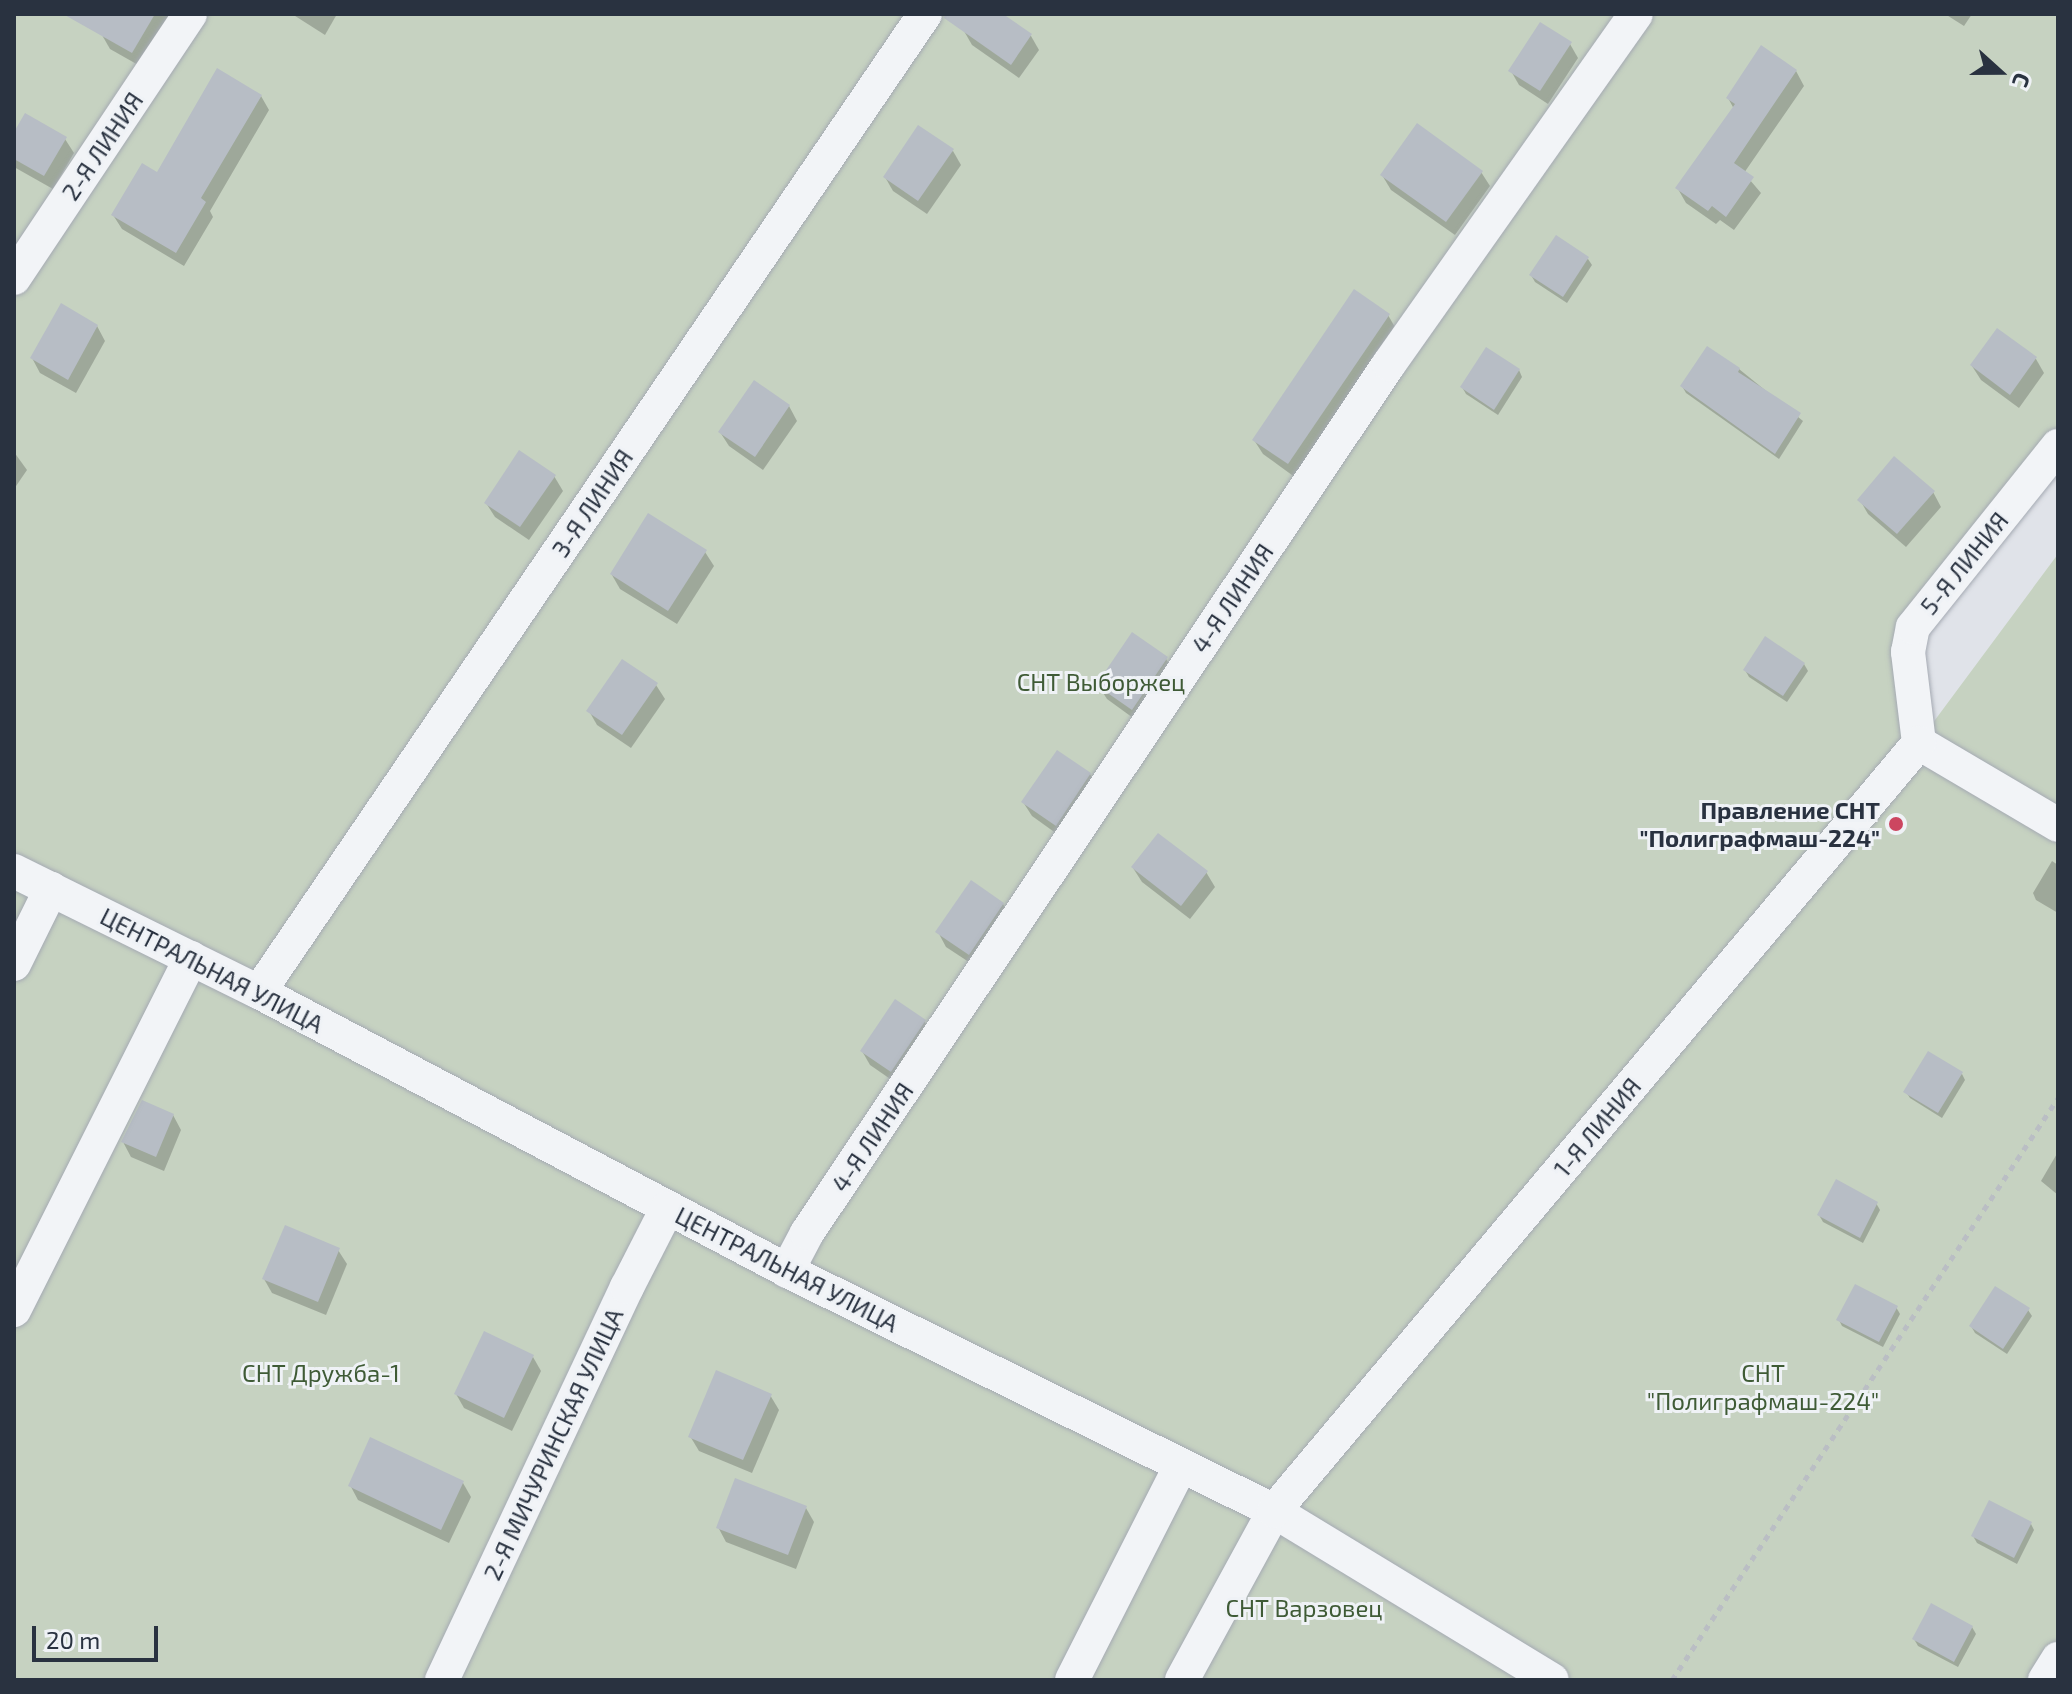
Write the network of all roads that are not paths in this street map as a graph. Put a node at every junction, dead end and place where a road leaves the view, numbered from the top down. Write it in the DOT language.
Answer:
graph roads {
  1 [pos="190,14"];
  2 [pos="925,14"];
  3 [pos="1636,14"];
  4 [pos="14,278"];
  5 [pos="2058,446"];
  6 [pos="1919,743"];
  7 [pos="2058,825"];
  8 [pos="14,871"];
  9 [pos="51,889"];
  10 [pos="191,958"];
  11 [pos="14,964"];
  12 [pos="259,992"];
  13 [pos="667,1209"];
  14 [pos="787,1271"];
  15 [pos="14,1310"];
  16 [pos="1181,1465"];
  17 [pos="1274,1511"];
  18 [pos="2058,1659"];
  19 [pos="442,1680"];
  20 [pos="1072,1680"];
  21 [pos="1182,1680"];
  22 [pos="1552,1680"];
  23 [pos="2045,1680"];
  1 -- 4 [label="street, 2-Я ЛИНИЯ"];
  2 -- 12 [label="street, 3-Я ЛИНИЯ"];
  3 -- 14 [label="street, 4-Я ЛИНИЯ"];
  5 -- 6 [label="street, 5-Я ЛИНИЯ"];
  6 -- 7 [label="street"];
  6 -- 17 [label="street, 1-Я ЛИНИЯ"];
  8 -- 9 [label="street, ЦЕНТРАЛЬНАЯ УЛИЦА"];
  9 -- 10 [label="street, ЦЕНТРАЛЬНАЯ УЛИЦА"];
  9 -- 11 [label="street"];
  10 -- 12 [label="street, ЦЕНТРАЛЬНАЯ УЛИЦА"];
  10 -- 15 [label="street"];
  12 -- 13 [label="street, ЦЕНТРАЛЬНАЯ УЛИЦА"];
  13 -- 14 [label="street, ЦЕНТРАЛЬНАЯ УЛИЦА"];
  13 -- 19 [label="street, 2-Я МИЧУРИНСКАЯ УЛИЦА"];
  14 -- 16 [label="street, ЦЕНТРАЛЬНАЯ УЛИЦА"];
  16 -- 17 [label="street, ЦЕНТРАЛЬНАЯ УЛИЦА"];
  16 -- 20 [label="street"];
  17 -- 21 [label="street, 1-Я ЛИНИЯ"];
  17 -- 22 [label="street, ЦЕНТРАЛЬНАЯ УЛИЦА"];
  18 -- 23 [label="street"];
}
